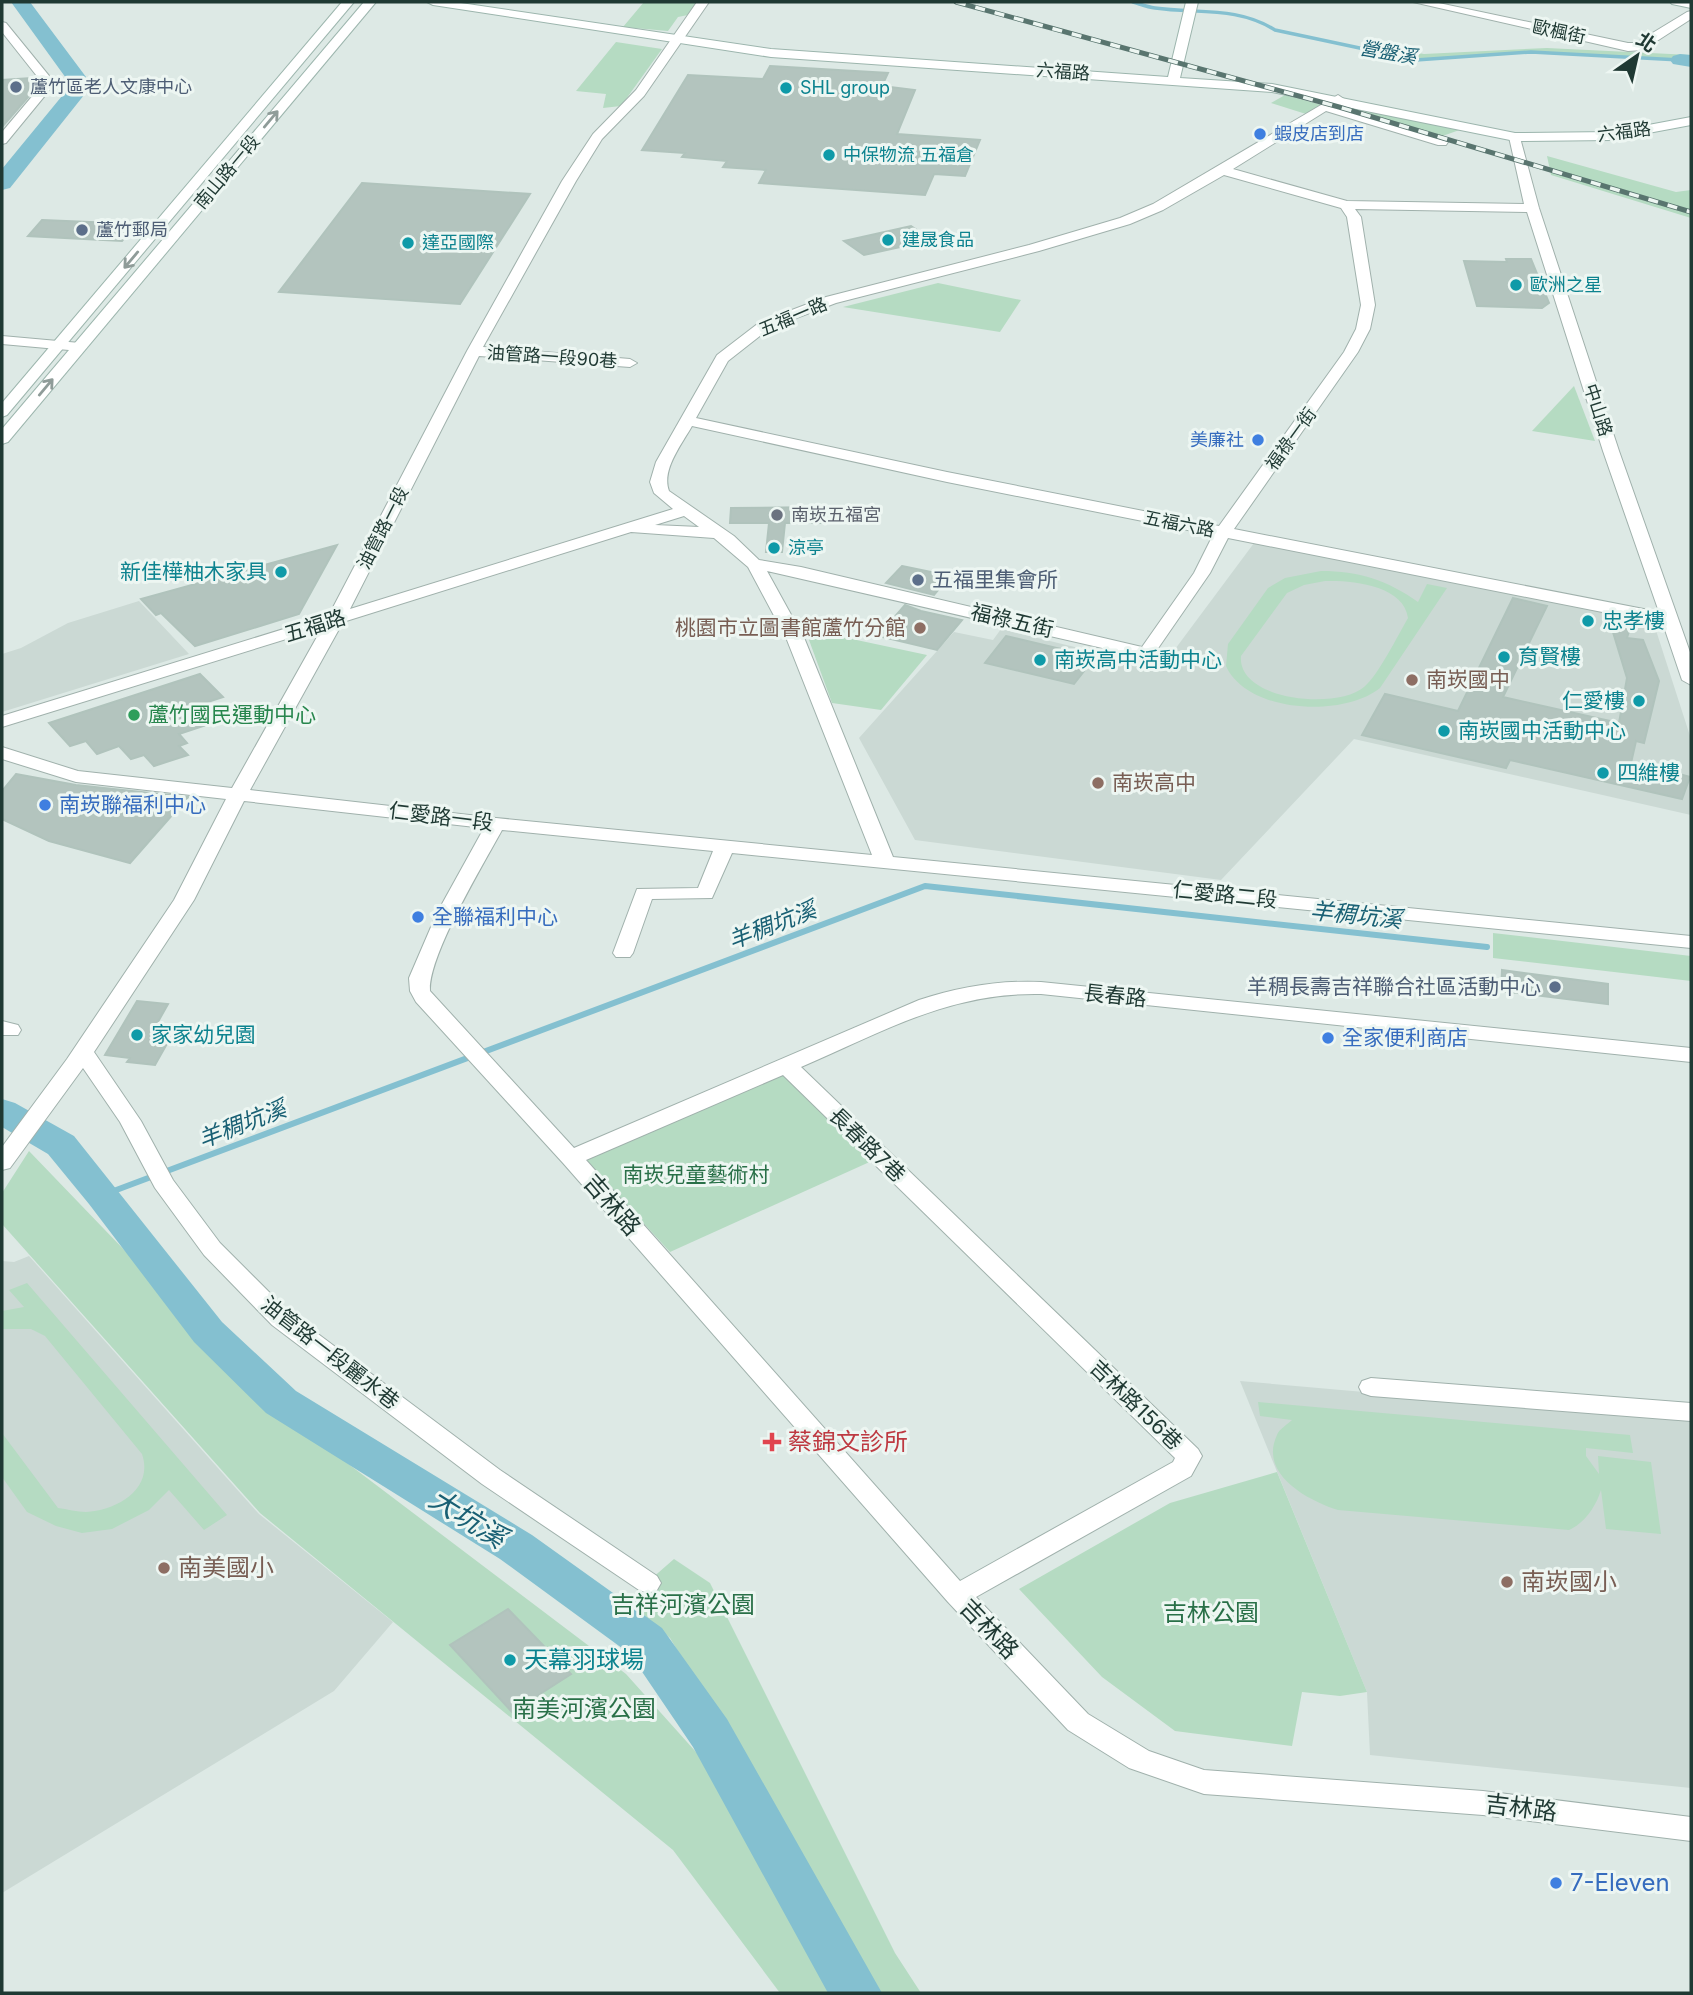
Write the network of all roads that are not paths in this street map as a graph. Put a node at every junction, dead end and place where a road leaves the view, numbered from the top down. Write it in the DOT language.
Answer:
graph roads {
  1 [pos="348,2"];
  2 [pos="370,2"];
  3 [pos="433,2"];
  4 [pos="703,2"];
  5 [pos="1192,2"];
  6 [pos="1419,2"];
  7 [pos="1676,2"];
  8 [pos="1691,5"];
  9 [pos="1691,14"];
  10 [pos="2,25"];
  11 [pos="677,40"];
  12 [pos="1173,80"];
  13 [pos="1331,103"];
  14 [pos="1691,121"];
  15 [pos="1515,137"];
  16 [pos="2,140"];
  17 [pos="1442,142"];
  18 [pos="1222,170"];
  19 [pos="1346,205"];
  20 [pos="1532,208"];
  21 [pos="166,219"];
  22 [pos="186,220"];
  23 [pos="2,340"];
  24 [pos="61,345"];
  25 [pos="80,347"];
  26 [pos="474,351"];
  27 [pos="631,363"];
  28 [pos="2,412"];
  29 [pos="688,421"];
  30 [pos="2,439"];
  31 [pos="662,493"];
  32 [pos="686,510"];
  33 [pos="630,528"];
  34 [pos="1223,532"];
  35 [pos="716,533"];
  36 [pos="754,565"];
  37 [pos="336,619"];
  38 [pos="1671,620"];
  39 [pos="1146,653"];
  40 [pos="1691,680"];
  41 [pos="2,722"];
  42 [pos="2,752"];
  43 [pos="239,793"];
  44 [pos="496,824"];
  45 [pos="726,845"];
  46 [pos="884,860"];
  47 [pos="1691,942"];
  48 [pos="623,953"];
  49 [pos="1691,1055"];
  50 [pos="79,1058"];
  51 [pos="786,1065"];
  52 [pos="571,1158"];
  53 [pos="2,1163"];
  54 [pos="948,1224"];
  55 [pos="1371,1387"];
  56 [pos="1691,1412"];
  57 [pos="648,1583"];
  58 [pos="957,1595"];
  59 [pos="1691,1829"];
  1 -- 21 [label="street, 南山路一段"];
  22 -- 2 [label="street, 南山路一段, one-way"];
  3 -- 11 [label="street, 六福路"];
  4 -- 11 [label="street, 油管路一段"];
  5 -- 12 [label="street"];
  6 -- 9 [label="street, 歐楓街"];
  7 -- 8 [label="street"];
  10 -- 16 [label="street"];
  11 -- 12 [label="street, 六福路"];
  11 -- 26 [label="street, 油管路一段"];
  12 -- 13 [label="street, 六福路"];
  13 -- 15 [label="street, 六福路"];
  13 -- 17 [label="street"];
  13 -- 18 [label="street, 五福一路"];
  14 -- 15 [label="street, 六福路"];
  15 -- 20 [label="street, 中山路"];
  18 -- 19 [label="street"];
  18 -- 29 [label="street, 五福一路"];
  19 -- 20 [label="street"];
  19 -- 34 [label="street, 福祿一街"];
  20 -- 38 [label="street, 中山路"];
  21 -- 22 [label="street"];
  21 -- 24 [label="street, 南山路一段, one-way"];
  22 -- 25 [label="street, 南山路一段"];
  23 -- 24 [label="street"];
  24 -- 25 [label="street"];
  24 -- 28 [label="street, 南山路一段"];
  30 -- 25 [label="street, 南山路一段, one-way"];
  26 -- 27 [label="street, 油管路一段90巷"];
  26 -- 37 [label="street, 油管路一段"];
  29 -- 31 [label="street, 五福一路"];
  29 -- 34 [label="street, 五福六路"];
  31 -- 32 [label="street"];
  31 -- 33 [label="street"];
  32 -- 33 [label="street, 五福路"];
  32 -- 35 [label="street"];
  33 -- 35 [label="street, 五福路"];
  33 -- 37 [label="street, 五福路"];
  34 -- 38 [label="street, 五福六路"];
  34 -- 39 [label="street, 福祿一街"];
  35 -- 36 [label="street"];
  36 -- 39 [label="street, 福祿五街"];
  36 -- 46 [label="street"];
  37 -- 41 [label="street, 五福路"];
  37 -- 43 [label="street, 油管路一段"];
  38 -- 40 [label="street, 中山路"];
  42 -- 43 [label="street, 仁愛路一段"];
  43 -- 44 [label="street, 仁愛路一段"];
  43 -- 50 [label="street, 油管路一段"];
  44 -- 45 [label="street, 仁愛路一段"];
  44 -- 52 [label="street, 吉林路"];
  45 -- 46 [label="street, 仁愛路一段"];
  45 -- 48 [label="street"];
  46 -- 47 [label="street, 仁愛路二段"];
  49 -- 51 [label="street, 長春路"];
  50 -- 53 [label="street, 油管路一段"];
  50 -- 57 [label="street, 油管路一段麗水巷"];
  51 -- 52 [label="street, 長春路"];
  51 -- 54 [label="street, 長春路7巷"];
  52 -- 58 [label="street, 吉林路"];
  54 -- 58 [label="street, 吉林路156巷"];
  55 -- 56 [label="street"];
  58 -- 59 [label="street, 吉林路"];
}
